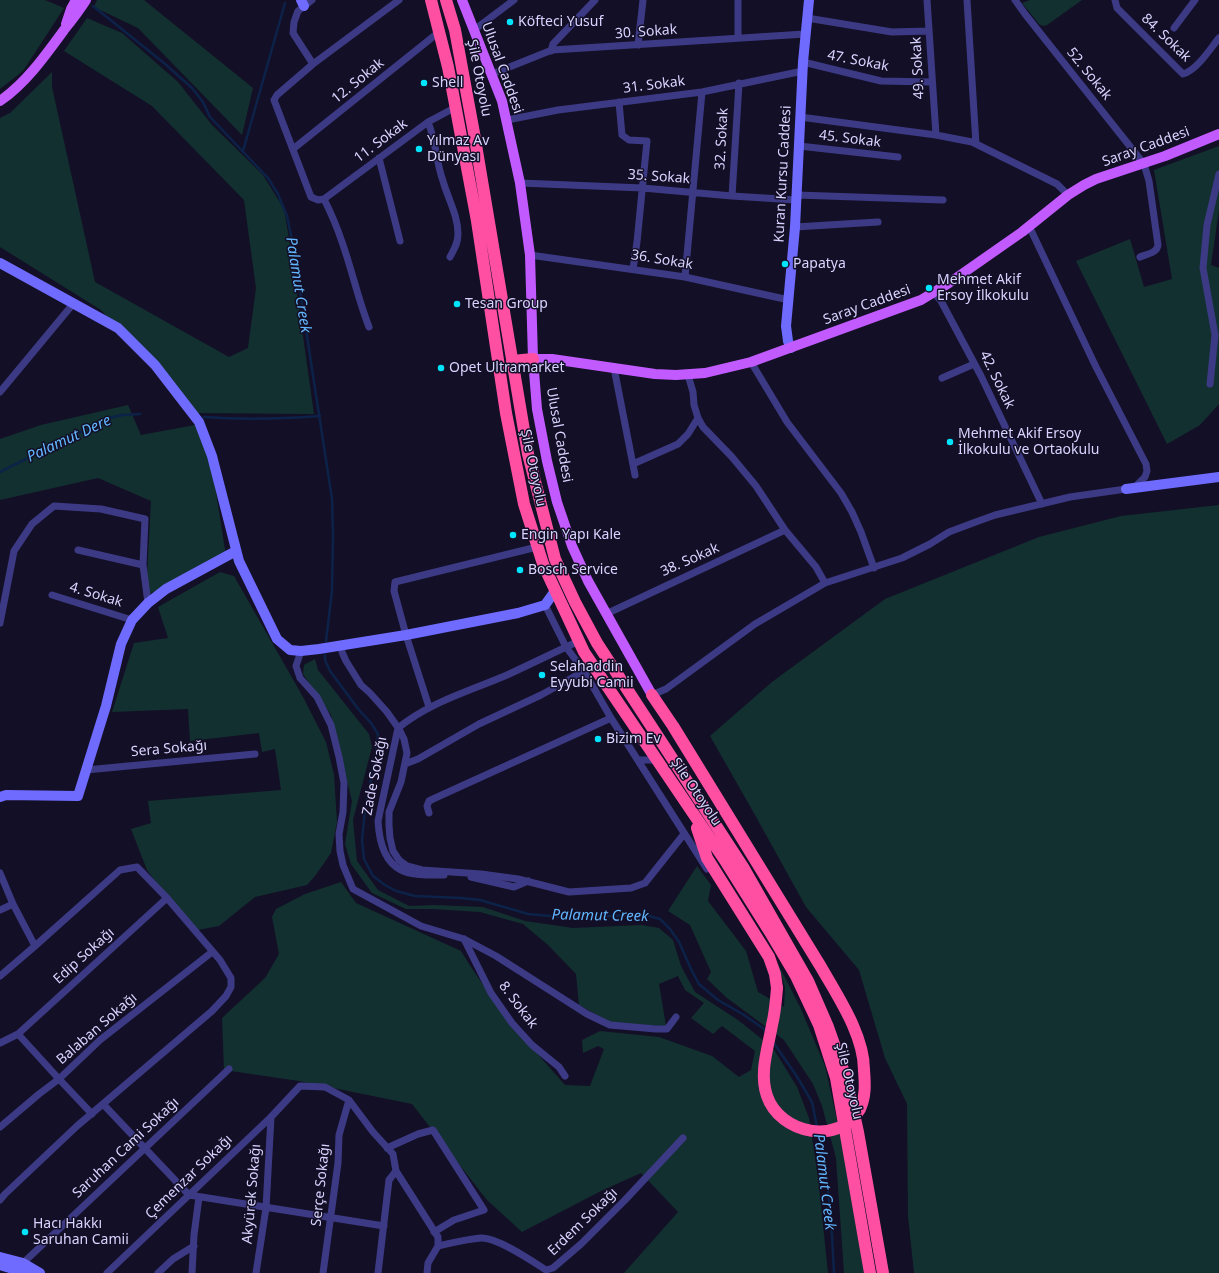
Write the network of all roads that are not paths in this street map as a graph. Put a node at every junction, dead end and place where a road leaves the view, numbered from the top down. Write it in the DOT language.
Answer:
graph roads {
  1 [pos="76,0"];
  2 [pos="86,0"];
  3 [pos="399,0"];
  4 [pos="431,0"];
  5 [pos="447,0"];
  6 [pos="462,0"];
  7 [pos="514,0"];
  8 [pos="595,0"];
  9 [pos="643,0"];
  10 [pos="738,0"];
  11 [pos="809,0"];
  12 [pos="927,0"];
  13 [pos="967,0"];
  14 [pos="1015,0"];
  15 [pos="1115,0"];
  16 [pos="1194,0"];
  17 [pos="306,2"];
  18 [pos="807,18"];
  19 [pos="1174,28"];
  20 [pos="64,30"];
  21 [pos="474,30"];
  22 [pos="929,31"];
  23 [pos="439,32"];
  24 [pos="805,34"];
  25 [pos="738,38"];
  26 [pos="1219,38"];
  27 [pos="638,45"];
  28 [pos="551,51"];
  29 [pos="313,64"];
  30 [pos="803,67"];
  31 [pos="492,74"];
  32 [pos="932,82"];
  33 [pos="738,83"];
  34 [pos="702,92"];
  35 [pos="0,101"];
  36 [pos="619,102"];
  37 [pos="456,107"];
  38 [pos="800,117"];
  39 [pos="507,120"];
  40 [pos="428,122"];
  41 [pos="936,134"];
  42 [pos="1219,134"];
  43 [pos="976,144"];
  44 [pos="799,146"];
  45 [pos="293,149"];
  46 [pos="898,157"];
  47 [pos="379,158"];
  48 [pos="1144,164"];
  49 [pos="1219,174"];
  50 [pos="520,183"];
  51 [pos="643,188"];
  52 [pos="694,192"];
  53 [pos="1068,195"];
  54 [pos="732,196"];
  55 [pos="796,197"];
  56 [pos="324,200"];
  57 [pos="943,200"];
  58 [pos="878,222"];
  59 [pos="1029,226"];
  60 [pos="795,227"];
  61 [pos="400,241"];
  62 [pos="530,255"];
  63 [pos="450,257"];
  64 [pos="1140,257"];
  65 [pos="0,263"];
  66 [pos="633,269"];
  67 [pos="685,277"];
  68 [pos="934,292"];
  69 [pos="789,300"];
  70 [pos="73,304"];
  71 [pos="368,327"];
  72 [pos="791,348"];
  73 [pos="533,359"];
  74 [pos="512,361"];
  75 [pos="751,362"];
  76 [pos="974,364"];
  77 [pos="614,368"];
  78 [pos="688,375"];
  79 [pos="942,378"];
  80 [pos="1210,384"];
  81 [pos="0,392"];
  82 [pos="698,418"];
  83 [pos="633,464"];
  84 [pos="635,475"];
  85 [pos="1219,477"];
  86 [pos="1126,489"];
  87 [pos="1042,504"];
  88 [pos="785,530"];
  89 [pos="537,547"];
  90 [pos="78,550"];
  91 [pos="236,551"];
  92 [pos="143,565"];
  93 [pos="874,568"];
  94 [pos="825,583"];
  95 [pos="554,591"];
  96 [pos="52,595"];
  97 [pos="148,602"];
  98 [pos="545,605"];
  99 [pos="606,614"];
  100 [pos="132,620"];
  101 [pos="0,623"];
  102 [pos="406,635"];
  103 [pos="579,640"];
  104 [pos="341,646"];
  105 [pos="566,646"];
  106 [pos="301,651"];
  107 [pos="589,669"];
  108 [pos="652,695"];
  109 [pos="429,707"];
  110 [pos="611,718"];
  111 [pos="398,728"];
  112 [pos="255,754"];
  113 [pos="638,760"];
  114 [pos="656,760"];
  115 [pos="405,764"];
  116 [pos="86,770"];
  117 [pos="0,797"];
  118 [pos="429,813"];
  119 [pos="693,813"];
  120 [pos="684,834"];
  121 [pos="709,872"];
  122 [pos="0,873"];
  123 [pos="528,881"];
  124 [pos="776,893"];
  125 [pos="168,898"];
  126 [pos="13,904"];
  127 [pos="0,910"];
  128 [pos="464,939"];
  129 [pos="36,946"];
  130 [pos="212,952"];
  131 [pos="0,976"];
  132 [pos="808,981"];
  133 [pos="676,1018"];
  134 [pos="18,1034"];
  135 [pos="0,1043"];
  136 [pos="229,1069"];
  137 [pos="566,1076"];
  138 [pos="59,1080"];
  139 [pos="349,1100"];
  140 [pos="103,1104"];
  141 [pos="92,1114"];
  142 [pos="271,1117"];
  143 [pos="0,1127"];
  144 [pos="683,1138"];
  145 [pos="144,1148"];
  146 [pos="388,1148"];
  147 [pos="396,1171"];
  148 [pos="189,1195"];
  149 [pos="199,1197"];
  150 [pos="0,1200"];
  151 [pos="266,1208"];
  152 [pos="331,1218"];
  153 [pos="384,1226"];
  154 [pos="434,1232"];
  155 [pos="194,1246"];
  156 [pos="438,1246"];
  157 [pos="0,1257"];
  158 [pos="0,1265"];
  159 [pos="21,1270"];
  160 [pos="547,1271"];
  161 [pos="40,1273"];
  162 [pos="107,1273"];
  163 [pos="158,1273"];
  164 [pos="192,1273"];
  165 [pos="256,1273"];
  166 [pos="323,1273"];
  167 [pos="378,1273"];
  168 [pos="427,1273"];
  169 [pos="870,1273"];
  170 [pos="883,1273"];
  1 -- 20 [label="main road"];
  2 -- 20 [label="main road"];
  3 -- 29 [label="street"];
  4 -- 23 [label="highway, Şile Otoyolu"];
  5 -- 74 [label="highway, Şile Otoyolu"];
  6 -- 21 [label="main road, Ulusal Caddesi"];
  7 -- 21 [label="street"];
  8 -- 28 [label="street"];
  9 -- 27 [label="street"];
  10 -- 25 [label="street"];
  11 -- 18 [label="street, Kuran Kursu Caddesi"];
  12 -- 22 [label="street, 49. Sokak"];
  13 -- 43 [label="street"];
  14 -- 48 [label="street, 52. Sokak"];
  15 -- 26 [label="street, 84. Sokak"];
  16 -- 19 [label="street"];
  17 -- 29 [label="street"];
  18 -- 22 [label="street"];
  18 -- 24 [label="street, Kuran Kursu Caddesi"];
  20 -- 35 [label="main road"];
  21 -- 31 [label="main road, Ulusal Caddesi"];
  22 -- 32 [label="street, 49. Sokak"];
  23 -- 37 [label="highway, Şile Otoyolu"];
  23 -- 45 [label="street, 12. Sokak"];
  24 -- 25 [label="street, 30. Sokak"];
  24 -- 30 [label="street, Kuran Kursu Caddesi"];
  25 -- 27 [label="street, 30. Sokak"];
  27 -- 28 [label="street, 30. Sokak"];
  28 -- 31 [label="street, 30. Sokak"];
  29 -- 45 [label="street"];
  30 -- 32 [label="street, 47. Sokak"];
  30 -- 33 [label="street, 31. Sokak"];
  30 -- 38 [label="street, Kuran Kursu Caddesi"];
  31 -- 39 [label="main road, Ulusal Caddesi"];
  32 -- 41 [label="street, 49. Sokak"];
  33 -- 34 [label="street, 31. Sokak"];
  33 -- 54 [label="street, 32. Sokak"];
  34 -- 36 [label="street, 31. Sokak"];
  34 -- 52 [label="street"];
  36 -- 39 [label="street, 31. Sokak"];
  36 -- 51 [label="street"];
  37 -- 40 [label="street, 11. Sokak"];
  37 -- 89 [label="highway, Şile Otoyolu"];
  38 -- 41 [label="street"];
  38 -- 44 [label="street, Kuran Kursu Caddesi"];
  39 -- 50 [label="main road, Ulusal Caddesi"];
  40 -- 47 [label="street, 11. Sokak"];
  40 -- 63 [label="street"];
  41 -- 43 [label="street"];
  42 -- 48 [label="main road, Saray Caddesi"];
  43 -- 53 [label="street"];
  44 -- 46 [label="street, 45. Sokak"];
  44 -- 55 [label="street, Kuran Kursu Caddesi"];
  45 -- 56 [label="street"];
  47 -- 56 [label="street, 11. Sokak"];
  47 -- 61 [label="street"];
  48 -- 53 [label="main road, Saray Caddesi"];
  48 -- 64 [label="street"];
  49 -- 80 [label="street"];
  50 -- 51 [label="street, 35. Sokak"];
  50 -- 62 [label="main road, Ulusal Caddesi"];
  51 -- 52 [label="street, 35. Sokak"];
  51 -- 66 [label="street"];
  52 -- 54 [label="street, 35. Sokak"];
  52 -- 67 [label="street"];
  53 -- 59 [label="main road, Saray Caddesi"];
  54 -- 55 [label="street, 35. Sokak"];
  55 -- 57 [label="street, 35. Sokak"];
  55 -- 60 [label="street, Kuran Kursu Caddesi"];
  56 -- 71 [label="street"];
  58 -- 60 [label="street"];
  59 -- 68 [label="main road, Saray Caddesi"];
  59 -- 86 [label="street"];
  60 -- 69 [label="street, Kuran Kursu Caddesi"];
  62 -- 66 [label="street, 36. Sokak"];
  62 -- 73 [label="main road, Ulusal Caddesi"];
  65 -- 70 [label="street"];
  66 -- 67 [label="street, 36. Sokak"];
  67 -- 69 [label="street, 36. Sokak"];
  68 -- 72 [label="main road, Saray Caddesi"];
  68 -- 76 [label="street, 42. Sokak"];
  69 -- 72 [label="street, Kuran Kursu Caddesi"];
  70 -- 81 [label="street"];
  70 -- 91 [label="street"];
  72 -- 75 [label="main road, Saray Caddesi"];
  73 -- 74 [label="highway"];
  73 -- 77 [label="main road, Saray Caddesi"];
  73 -- 99 [label="main road, Ulusal Caddesi"];
  74 -- 132 [label="highway, Şile Otoyolu"];
  75 -- 78 [label="main road, Saray Caddesi"];
  75 -- 93 [label="street"];
  76 -- 79 [label="street"];
  76 -- 87 [label="street, 42. Sokak"];
  77 -- 78 [label="main road, Saray Caddesi"];
  77 -- 83 [label="street"];
  78 -- 82 [label="street"];
  82 -- 83 [label="street"];
  82 -- 88 [label="street"];
  83 -- 84 [label="street"];
  85 -- 86 [label="street"];
  86 -- 87 [label="street"];
  87 -- 93 [label="street"];
  88 -- 94 [label="street"];
  88 -- 99 [label="street, 38. Sokak"];
  89 -- 95 [label="highway, Şile Otoyolu"];
  89 -- 102 [label="street"];
  90 -- 92 [label="street"];
  91 -- 97 [label="street"];
  91 -- 106 [label="street"];
  92 -- 97 [label="street"];
  92 -- 101 [label="street"];
  93 -- 94 [label="street"];
  94 -- 108 [label="street"];
  95 -- 98 [label="street"];
  95 -- 103 [label="highway, Şile Otoyolu"];
  96 -- 100 [label="street, 4. Sokak"];
  97 -- 100 [label="street"];
  98 -- 102 [label="street"];
  98 -- 105 [label="street"];
  99 -- 108 [label="main road, Ulusal Caddesi"];
  100 -- 116 [label="street"];
  102 -- 104 [label="street"];
  102 -- 109 [label="street"];
  103 -- 105 [label="street, Zade Sokağı"];
  103 -- 107 [label="highway, Şile Otoyolu"];
  104 -- 106 [label="street"];
  104 -- 111 [label="street"];
  105 -- 107 [label="street"];
  105 -- 109 [label="street, Zade Sokağı"];
  106 -- 128 [label="street"];
  107 -- 110 [label="street"];
  107 -- 114 [label="highway, Şile Otoyolu"];
  107 -- 115 [label="street"];
  108 -- 124 [label="highway"];
  109 -- 111 [label="street, Zade Sokağı"];
  110 -- 113 [label="street"];
  110 -- 118 [label="street"];
  111 -- 115 [label="street"];
  111 -- 123 [label="street, Zade Sokağı"];
  112 -- 116 [label="street, Sera Sokağı"];
  113 -- 114 [label="street"];
  113 -- 120 [label="street"];
  114 -- 119 [label="highway, Şile Otoyolu"];
  115 -- 123 [label="street"];
  116 -- 117 [label="street"];
  119 -- 124 [label="highway, bridge"];
  119 -- 169 [label="highway, Şile Otoyolu"];
  120 -- 121 [label="street"];
  120 -- 123 [label="street"];
  122 -- 126 [label="street"];
  124 -- 132 [label="highway"];
  125 -- 129 [label="street"];
  125 -- 130 [label="street"];
  125 -- 134 [label="street, Edip Sokağı"];
  126 -- 127 [label="street"];
  126 -- 129 [label="street"];
  128 -- 133 [label="street"];
  128 -- 137 [label="street, 8. Sokak"];
  129 -- 131 [label="street"];
  130 -- 138 [label="street, Balaban Sokağı"];
  130 -- 140 [label="street"];
  132 -- 170 [label="highway, Şile Otoyolu"];
  134 -- 135 [label="street, Edip Sokağı"];
  134 -- 138 [label="street"];
  136 -- 145 [label="street, Saruhan Cami Sokağı"];
  138 -- 141 [label="street"];
  138 -- 143 [label="street, Balaban Sokağı"];
  139 -- 142 [label="street, Çemenzar Sokağı"];
  139 -- 146 [label="street"];
  139 -- 152 [label="street, Serçe Sokağı"];
  140 -- 141 [label="street"];
  140 -- 145 [label="street"];
  141 -- 150 [label="street"];
  142 -- 148 [label="street, Çemenzar Sokağı"];
  142 -- 151 [label="street, Akyürek Sokağı"];
  144 -- 160 [label="street, Erdem Sokağı"];
  145 -- 148 [label="street"];
  145 -- 159 [label="street, Saruhan Cami Sokağı"];
  146 -- 147 [label="street"];
  146 -- 154 [label="street"];
  147 -- 153 [label="street"];
  147 -- 154 [label="street"];
  148 -- 149 [label="street"];
  148 -- 162 [label="street, Çemenzar Sokağı"];
  149 -- 151 [label="street"];
  149 -- 155 [label="street"];
  151 -- 152 [label="street"];
  151 -- 165 [label="street, Akyürek Sokağı"];
  152 -- 153 [label="street"];
  152 -- 166 [label="street, Serçe Sokağı"];
  153 -- 167 [label="street"];
  154 -- 156 [label="street"];
  155 -- 163 [label="street"];
  155 -- 164 [label="street"];
  156 -- 160 [label="street, Erdem Sokağı"];
  156 -- 168 [label="street"];
  157 -- 159 [label="street"];
  158 -- 159 [label="street"];
  159 -- 161 [label="street"];
}
